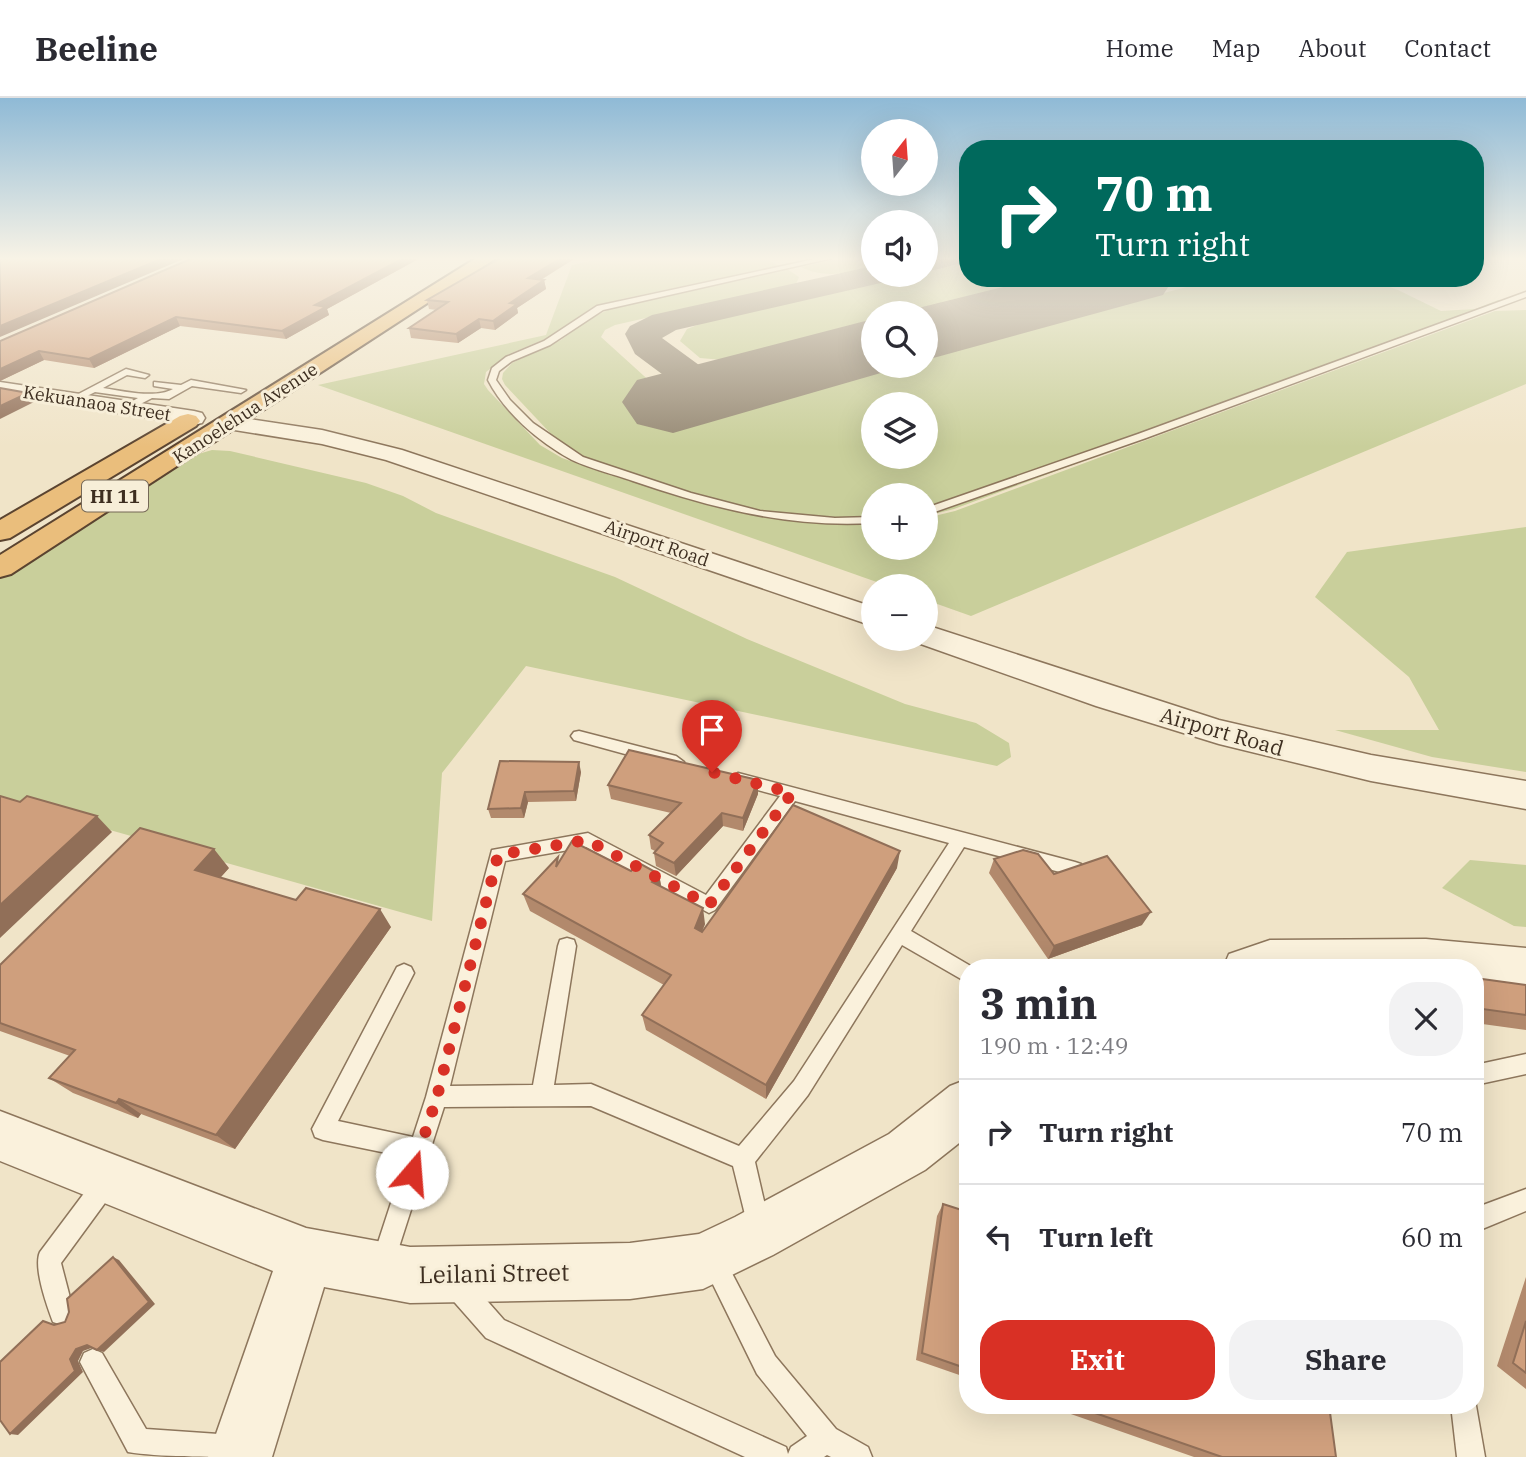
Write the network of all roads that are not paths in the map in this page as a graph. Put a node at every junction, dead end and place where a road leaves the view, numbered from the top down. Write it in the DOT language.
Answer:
graph roads {
  1 [pos="358,320"];
  2 [pos="391,320"];
  3 [pos="582,320"];
  4 [pos="1455,320"];
  5 [pos="140,378"];
  6 [pos="107,382"];
  7 [pos="187,385"];
  8 [pos="0,388"];
  9 [pos="145,390"];
  10 [pos="241,390"];
  11 [pos="84,394"];
  12 [pos="194,418"];
  13 [pos="230,423"];
  14 [pos="938,508"];
  15 [pos="861,520"];
  16 [pos="0,532"];
  17 [pos="0,568"];
  18 [pos="861,613"];
  19 [pos="938,639"];
  20 [pos="579,736"];
  21 [pos="699,768"];
  22 [pos="725,775"];
  23 [pos="792,793"];
  24 [pos="1526,795"];
  25 [pos="960,839"];
  26 [pos="1075,869"];
  27 [pos="899,934"];
  28 [pos="568,946"];
  29 [pos="1484,964"];
  30 [pos="1526,968"];
  31 [pos="959,969"];
  32 [pos="404,973"];
  33 [pos="1526,1064"];
  34 [pos="1484,1073"];
  35 [pos="542,1095"];
  36 [pos="437,1097"];
  37 [pos="959,1111"];
  38 [pos="0,1136"];
  39 [pos="420,1149"];
  40 [pos="743,1159"];
  41 [pos="109,1179"];
  42 [pos="1526,1200"];
  43 [pos="1484,1216"];
  44 [pos="760,1233"];
  45 [pos="306,1256"];
  46 [pos="712,1256"];
  47 [pos="381,1270"];
  48 [pos="448,1274"];
  49 [pos="62,1313"];
  50 [pos="93,1362"];
  51 [pos="1465,1414"];
  52 [pos="826,1439"];
  53 [pos="242,1453"];
  54 [pos="776,1457"];
  55 [pos="802,1457"];
  56 [pos="858,1457"];
  57 [pos="1471,1457"];
  1 -- 10 [label="highway, Kanoelehua Avenue / HI 11"];
  2 -- 13 [label="highway, Kanoelehua Avenue / HI 11"];
  3 -- 15 [label="lane"];
  4 -- 14 [label="lane"];
  5 -- 6 [label="lane"];
  6 -- 9 [label="lane"];
  6 -- 11 [label="lane"];
  7 -- 9 [label="lane"];
  7 -- 9 [label="lane"];
  7 -- 10 [label="lane"];
  8 -- 11 [label="street, Kekuanaoa Street"];
  9 -- 11 [label="street, Kekuanaoa Street"];
  9 -- 12 [label="street, Kekuanaoa Street"];
  10 -- 12 [label="highway, Kanoelehua Avenue / HI 11"];
  12 -- 13 [label="highway"];
  12 -- 16 [label="highway, Kanoelehua Avenue / HI 11"];
  13 -- 17 [label="highway, Kanoelehua Avenue / HI 11"];
  13 -- 18 [label="street, Airport Road"];
  19 -- 24 [label="street, Airport Road"];
  20 -- 21 [label="lane"];
  22 -- 23 [label="lane"];
  23 -- 25 [label="lane"];
  23 -- 36 [label="lane"];
  25 -- 26 [label="lane"];
  25 -- 27 [label="lane"];
  27 -- 31 [label="lane"];
  27 -- 40 [label="lane"];
  28 -- 35 [label="lane"];
  29 -- 30 [label="street"];
  32 -- 39 [label="lane"];
  33 -- 34 [label="lane"];
  35 -- 36 [label="lane"];
  35 -- 40 [label="lane"];
  36 -- 39 [label="lane"];
  37 -- 44 [label="street, Leilani Street"];
  38 -- 41 [label="street, Leilani Street"];
  39 -- 47 [label="lane"];
  40 -- 44 [label="lane"];
  41 -- 45 [label="street, Leilani Street"];
  41 -- 49 [label="lane"];
  42 -- 43 [label="lane"];
  44 -- 46 [label="street, Leilani Street"];
  45 -- 47 [label="street, Leilani Street"];
  45 -- 53 [label="street"];
  46 -- 48 [label="street, Leilani Street"];
  46 -- 52 [label="lane"];
  47 -- 48 [label="street, Leilani Street"];
  48 -- 54 [label="lane"];
  50 -- 53 [label="lane"];
  51 -- 57 [label="lane"];
  52 -- 55 [label="lane"];
  52 -- 56 [label="lane"];
}
